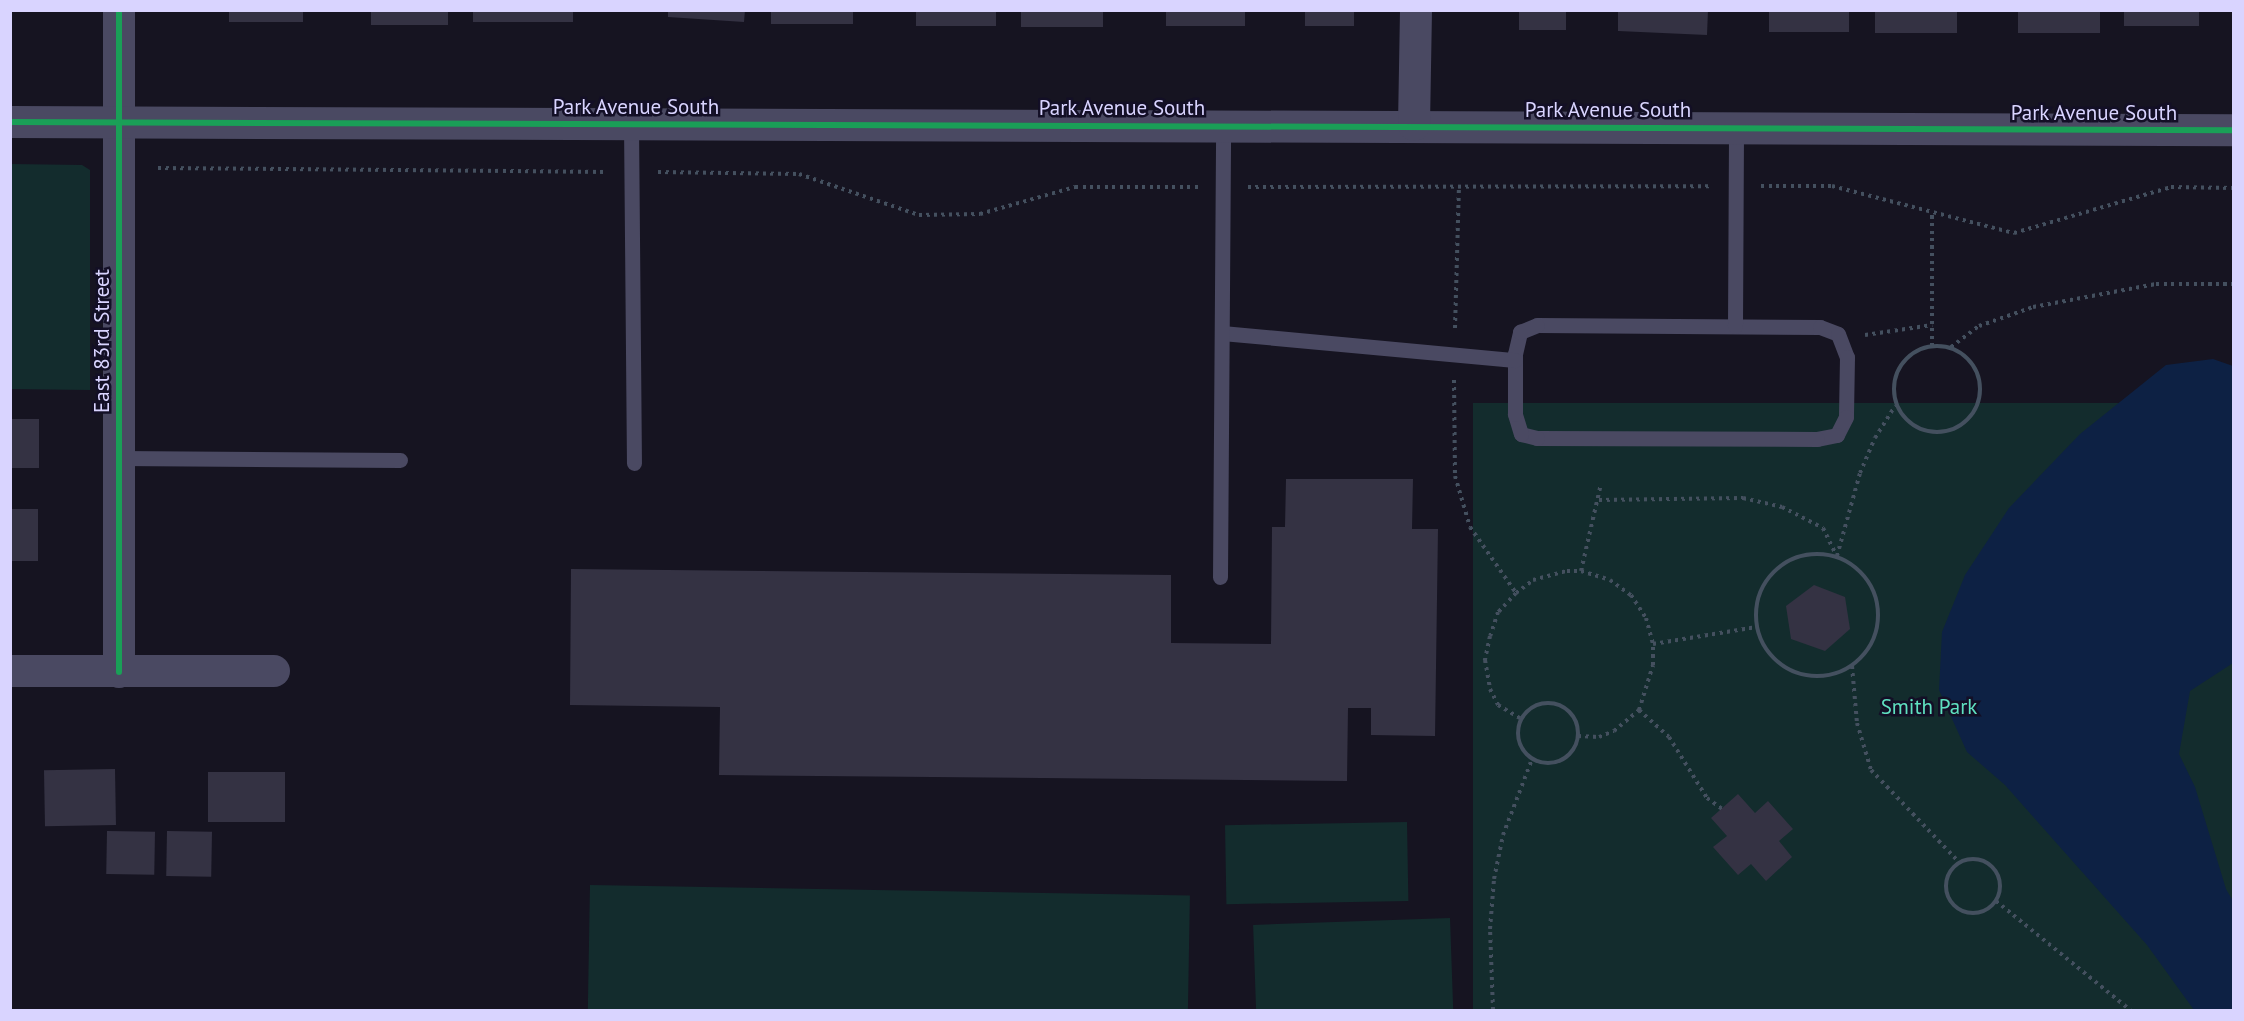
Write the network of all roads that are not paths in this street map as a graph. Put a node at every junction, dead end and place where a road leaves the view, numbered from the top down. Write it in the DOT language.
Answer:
graph roads {
  1 [pos="119,10"];
  2 [pos="1416,10"];
  3 [pos="10,122"];
  4 [pos="119,122"];
  5 [pos="632,123"];
  6 [pos="1223,124"];
  7 [pos="1414,125"];
  8 [pos="1736,127"];
  9 [pos="2234,130"];
  10 [pos="1735,326"];
  11 [pos="1222,333"];
  12 [pos="1515,360"];
  13 [pos="119,458"];
  14 [pos="400,460"];
  15 [pos="634,463"];
  16 [pos="1220,577"];
  17 [pos="10,671"];
  18 [pos="274,671"];
  19 [pos="119,672"];
  1 -- 4 [label="street, East 83rd Street"];
  2 -- 7 [label="street"];
  3 -- 4 [label="street, Park Avenue South"];
  4 -- 5 [label="street, Park Avenue South"];
  4 -- 13 [label="street, East 83rd Street"];
  5 -- 6 [label="street, Park Avenue South"];
  5 -- 15 [label="lane"];
  6 -- 7 [label="street, Park Avenue South"];
  6 -- 11 [label="lane"];
  7 -- 8 [label="street, Park Avenue South"];
  8 -- 9 [label="street, Park Avenue South"];
  8 -- 10 [label="lane"];
  10 -- 12 [label="lane"];
  10 -- 12 [label="lane"];
  11 -- 12 [label="lane"];
  11 -- 16 [label="lane"];
  13 -- 14 [label="lane"];
  13 -- 19 [label="street, East 83rd Street"];
  17 -- 19 [label="street"];
  18 -- 19 [label="street"];
}
